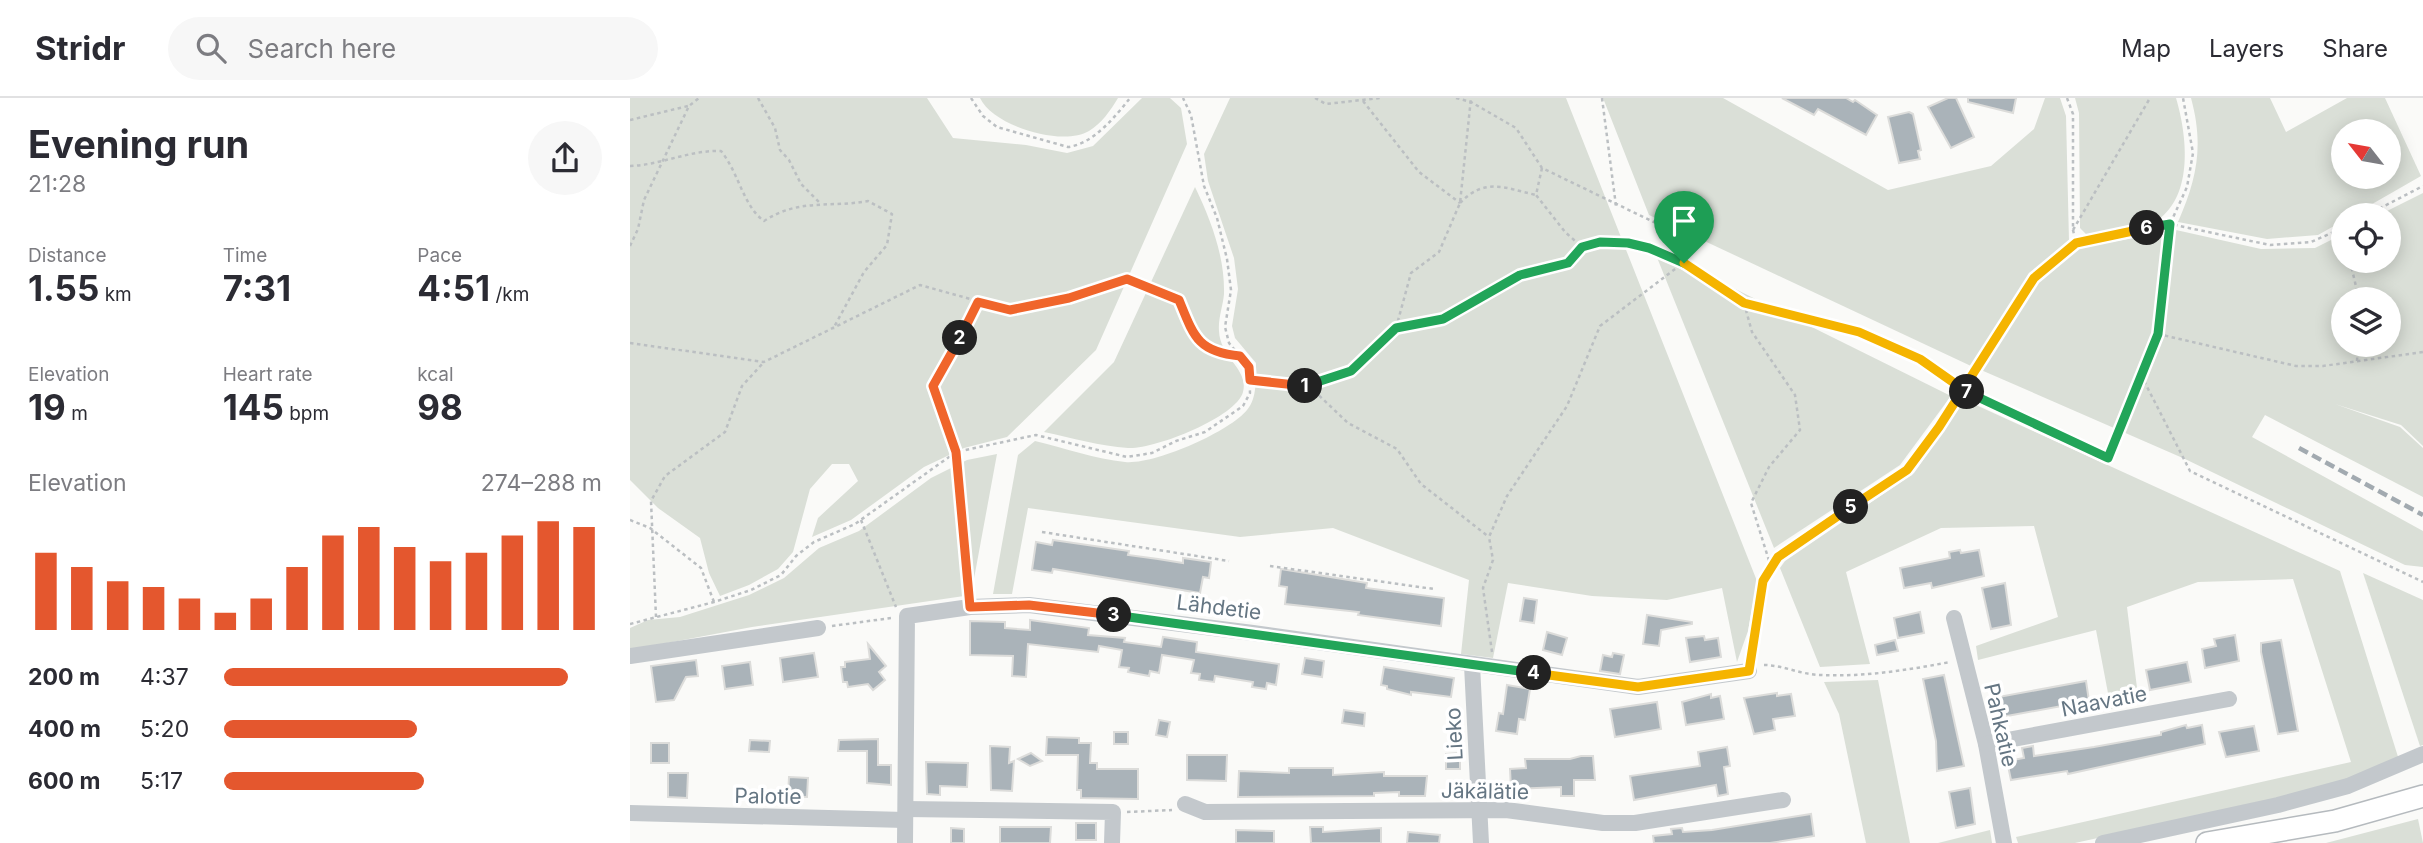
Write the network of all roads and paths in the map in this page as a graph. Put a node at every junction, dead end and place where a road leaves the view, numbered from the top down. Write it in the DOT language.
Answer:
graph roads {
  1 [pos="699,98"];
  2 [pos="758,98"];
  3 [pos="971,98"];
  4 [pos="1130,98"];
  5 [pos="1183,98"];
  6 [pos="1315,98"];
  7 [pos="1380,98"];
  8 [pos="1457,98"];
  9 [pos="1602,98"];
  10 [pos="2067,98"];
  11 [pos="2150,98"];
  12 [pos="2183,98"];
  13 [pos="1363,100"];
  14 [pos="1471,100"];
  15 [pos="689,106"];
  16 [pos="630,120"];
  17 [pos="664,158"];
  18 [pos="630,166"];
  19 [pos="1542,168"];
  20 [pos="2423,186"];
  21 [pos="1536,195"];
  22 [pos="820,203"];
  23 [pos="1461,203"];
  24 [pos="2390,203"];
  25 [pos="1616,206"];
  26 [pos="2170,224"];
  27 [pos="2073,230"];
  28 [pos="2331,233"];
  29 [pos="2076,243"];
  30 [pos="630,246"];
  31 [pos="1582,247"];
  32 [pos="1684,263"];
  33 [pos="978,302"];
  34 [pos="1744,303"];
  35 [pos="1396,328"];
  36 [pos="832,331"];
  37 [pos="2158,334"];
  38 [pos="630,343"];
  39 [pos="2423,352"];
  40 [pos="1240,356"];
  41 [pos="2357,357"];
  42 [pos="2357,361"];
  43 [pos="764,362"];
  44 [pos="2141,375"];
  45 [pos="1250,380"];
  46 [pos="1308,386"];
  47 [pos="1962,390"];
  48 [pos="956,452"];
  49 [pos="630,520"];
  50 [pos="860,520"];
  51 [pos="650,528"];
  52 [pos="1042,532"];
  53 [pos="1489,537"];
  54 [pos="1229,561"];
  55 [pos="1270,566"];
  56 [pos="1771,567"];
  57 [pos="2423,582"];
  58 [pos="1434,589"];
  59 [pos="715,602"];
  60 [pos="970,607"];
  61 [pos="656,617"];
  62 [pos="1954,618"];
  63 [pos="630,624"];
  64 [pos="818,628"];
  65 [pos="630,656"];
  66 [pos="1964,660"];
  67 [pos="1472,664"];
  68 [pos="1489,667"];
  69 [pos="1749,671"];
  70 [pos="2229,699"];
  71 [pos="1986,744"];
  72 [pos="2423,754"];
  73 [pos="2423,796"];
  74 [pos="1783,800"];
  75 [pos="1185,804"];
  76 [pos="1479,811"];
  77 [pos="1113,812"];
  78 [pos="630,813"];
  79 [pos="906,814"];
  80 [pos="2251,840"];
  81 [pos="905,843"];
  82 [pos="1112,843"];
  83 [pos="1480,843"];
  84 [pos="2004,843"];
  85 [pos="2103,843"];
  86 [pos="2207,843"];
  1 -- 15 [label="path"];
  2 -- 22 [label="path"];
  3 -- 4 [label="path"];
  5 -- 40 [label="path"];
  6 -- 13 [label="path"];
  7 -- 13 [label="path"];
  8 -- 14 [label="path"];
  9 -- 25 [label="path"];
  10 -- 27 [label="path"];
  11 -- 27 [label="path"];
  12 -- 26 [label="path"];
  13 -- 23 [label="path"];
  14 -- 19 [label="path"];
  14 -- 23 [label="path"];
  15 -- 16 [label="path"];
  15 -- 17 [label="path"];
  17 -- 18 [label="path"];
  17 -- 22 [label="path"];
  17 -- 30 [label="path"];
  19 -- 21 [label="path"];
  19 -- 25 [label="path"];
  20 -- 24 [label="path"];
  21 -- 23 [label="path"];
  21 -- 31 [label="path"];
  22 -- 36 [label="path"];
  23 -- 35 [label="path"];
  25 -- 32 [label="path"];
  26 -- 28 [label="path"];
  26 -- 29 [label="path"];
  26 -- 37 [label="path"];
  27 -- 29 [label="path"];
  29 -- 47 [label="path"];
  31 -- 32 [label="path"];
  31 -- 35 [label="path"];
  32 -- 34 [label="path"];
  32 -- 53 [label="path"];
  33 -- 36 [label="path"];
  33 -- 40 [label="path"];
  33 -- 48 [label="path"];
  34 -- 47 [label="path"];
  34 -- 56 [label="path"];
  35 -- 46 [label="path"];
  36 -- 43 [label="path"];
  37 -- 42 [label="path"];
  37 -- 44 [label="path"];
  38 -- 43 [label="path"];
  39 -- 42 [label="path"];
  40 -- 45 [label="path"];
  41 -- 42 [label="path"];
  43 -- 51 [label="path"];
  44 -- 47 [label="path"];
  44 -- 57 [label="path"];
  45 -- 46 [label="path"];
  45 -- 48 [label="path"];
  46 -- 53 [label="path"];
  47 -- 56 [label="path"];
  48 -- 50 [label="path"];
  48 -- 60 [label="path"];
  49 -- 51 [label="path"];
  50 -- 59 [label="path"];
  50 -- 64 [label="path"];
  51 -- 59 [label="path"];
  51 -- 61 [label="path"];
  52 -- 54 [label="path"];
  53 -- 68 [label="path"];
  55 -- 58 [label="path"];
  56 -- 69 [label="path"];
  59 -- 61 [label="path"];
  60 -- 67 [label="street, Lähdetie"];
  60 -- 79 [label="street, Lähdetie"];
  61 -- 63 [label="path"];
  62 -- 66 [label="street, Pahkatie"];
  64 -- 65 [label="street"];
  66 -- 69 [label="path"];
  66 -- 71 [label="street, Pahkatie"];
  67 -- 68 [label="street, Lähdetie"];
  67 -- 76 [label="street, Lieko"];
  68 -- 69 [label="street, Lähdetie"];
  70 -- 71 [label="street, Naavatie"];
  71 -- 84 [label="street, Pahkatie"];
  72 -- 85 [label="street"];
  73 -- 80 [label="main road"];
  74 -- 76 [label="street, Jäkälätie"];
  75 -- 76 [label="street, Jäkälätie"];
  75 -- 77 [label="path"];
  76 -- 83 [label="street, Lieko"];
  77 -- 79 [label="street, Palotie"];
  77 -- 82 [label="street"];
  78 -- 79 [label="street, Palotie"];
  79 -- 81 [label="street, Lähdetie"];
  80 -- 86 [label="main road"];
}
